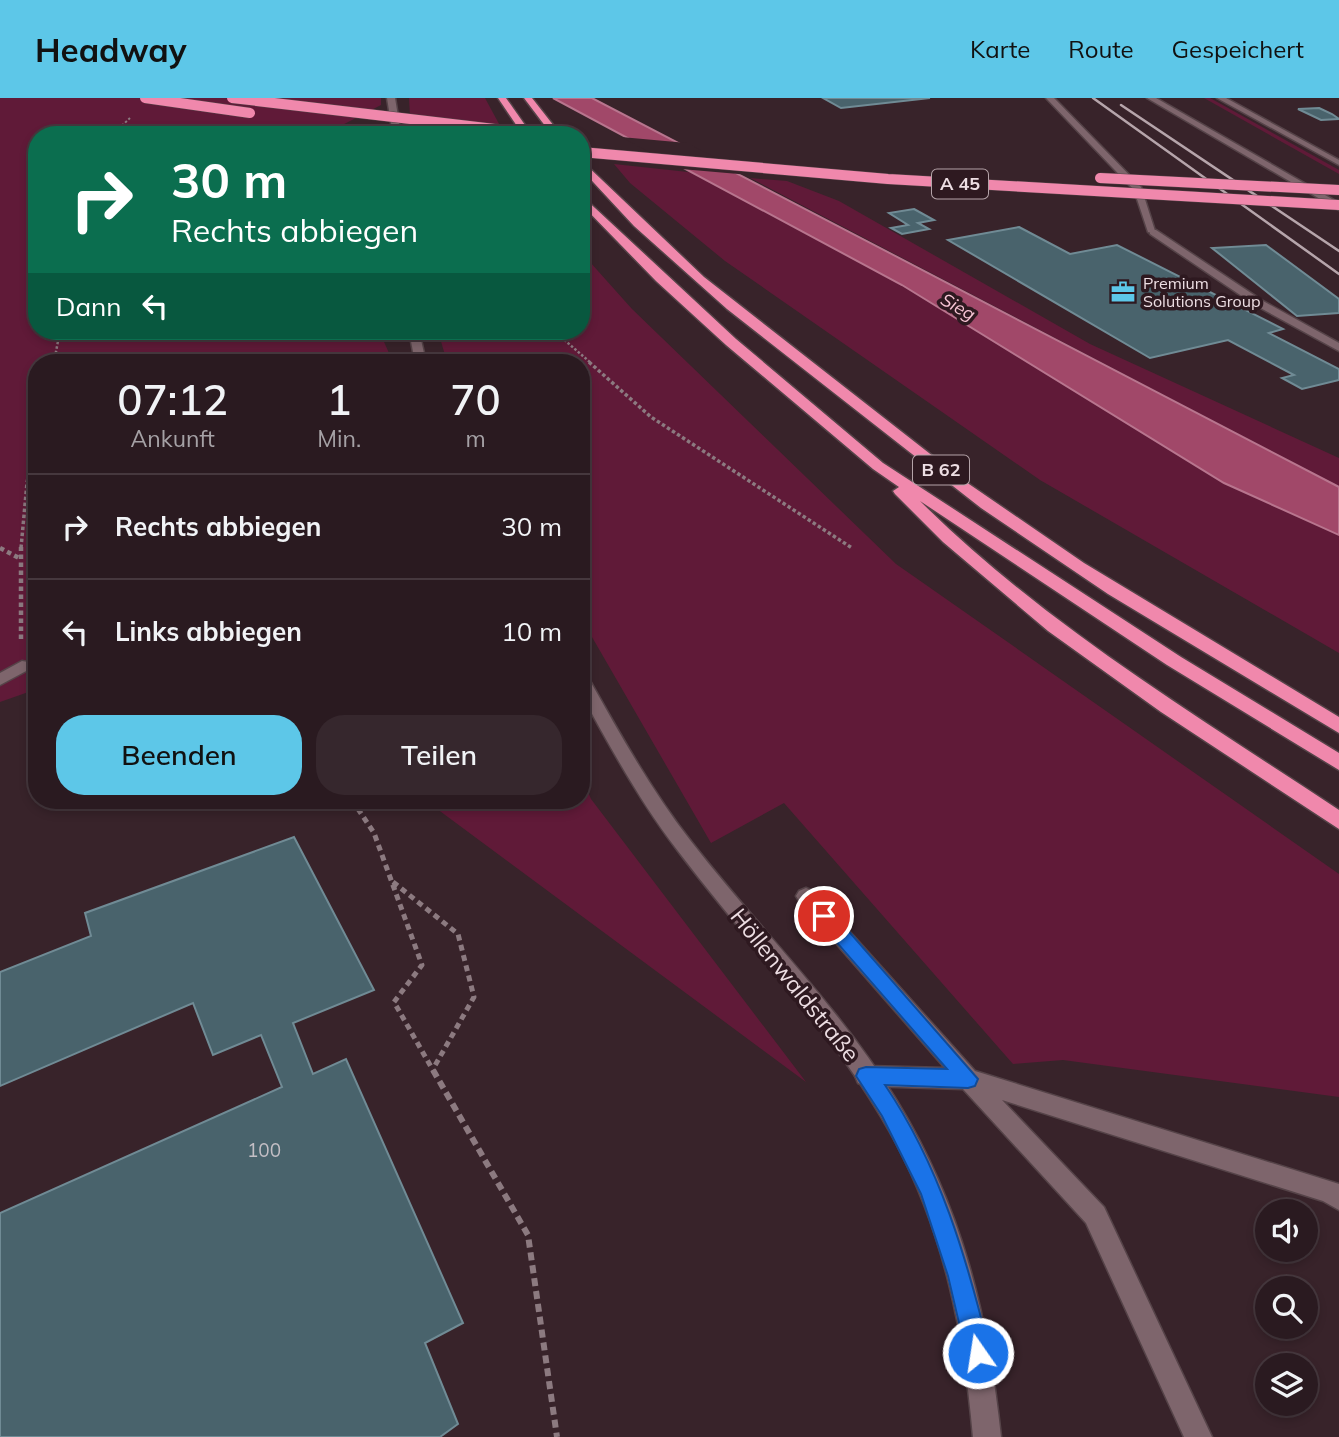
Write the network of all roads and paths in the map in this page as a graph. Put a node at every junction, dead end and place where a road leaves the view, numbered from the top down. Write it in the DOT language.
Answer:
graph roads {
  1 [pos="145,98"];
  2 [pos="232,98"];
  3 [pos="391,98"];
  4 [pos="502,98"];
  5 [pos="528,98"];
  6 [pos="1050,98"];
  7 [pos="1151,98"];
  8 [pos="1221,98"];
  9 [pos="261,115"];
  10 [pos="396,126"];
  11 [pos="482,126"];
  12 [pos="522,126"];
  13 [pos="547,126"];
  14 [pos="590,153"];
  15 [pos="1339,163"];
  16 [pos="590,173"];
  17 [pos="1087,177"];
  18 [pos="1339,190"];
  19 [pos="590,207"];
  20 [pos="1339,207"];
  21 [pos="564,340"];
  22 [pos="1339,348"];
  23 [pos="580,354"];
  24 [pos="590,363"];
  25 [pos="878,466"];
  26 [pos="28,468"];
  27 [pos="0,548"];
  28 [pos="852,548"];
  29 [pos="19,558"];
  30 [pos="22,666"];
  31 [pos="0,680"];
  32 [pos="590,695"];
  33 [pos="1339,726"];
  34 [pos="1339,763"];
  35 [pos="361,809"];
  36 [pos="1339,821"];
  37 [pos="392,881"];
  38 [pos="806,896"];
  39 [pos="433,1069"];
  40 [pos="866,1076"];
  41 [pos="968,1079"];
  42 [pos="1339,1198"];
  43 [pos="557,1437"];
  44 [pos="987,1437"];
  45 [pos="1198,1437"];
  1 -- 9 [label="highway, bridge"];
  2 -- 11 [label="highway, bridge"];
  3 -- 10 [label="street"];
  4 -- 12 [label="highway"];
  5 -- 13 [label="highway"];
  6 -- 22 [label="street"];
  7 -- 20 [label="street"];
  8 -- 15 [label="street"];
  14 -- 20 [label="highway, A 45, bridge"];
  16 -- 33 [label="highway, B 62"];
  17 -- 18 [label="highway, bridge"];
  19 -- 25 [label="highway, B 62"];
  21 -- 23 [label="path"];
  24 -- 28 [label="path"];
  25 -- 34 [label="highway, B 62"];
  25 -- 36 [label="highway, B 62"];
  26 -- 29 [label="path"];
  27 -- 29 [label="path"];
  29 -- 30 [label="path"];
  30 -- 31 [label="street"];
  32 -- 40 [label="street, Höllenwaldstraße"];
  35 -- 37 [label="path"];
  37 -- 39 [label="path"];
  37 -- 39 [label="path"];
  38 -- 41 [label="street"];
  39 -- 43 [label="path"];
  40 -- 41 [label="street"];
  40 -- 44 [label="street, Höllenwaldstraße"];
  41 -- 42 [label="street"];
  41 -- 45 [label="street"];
}
